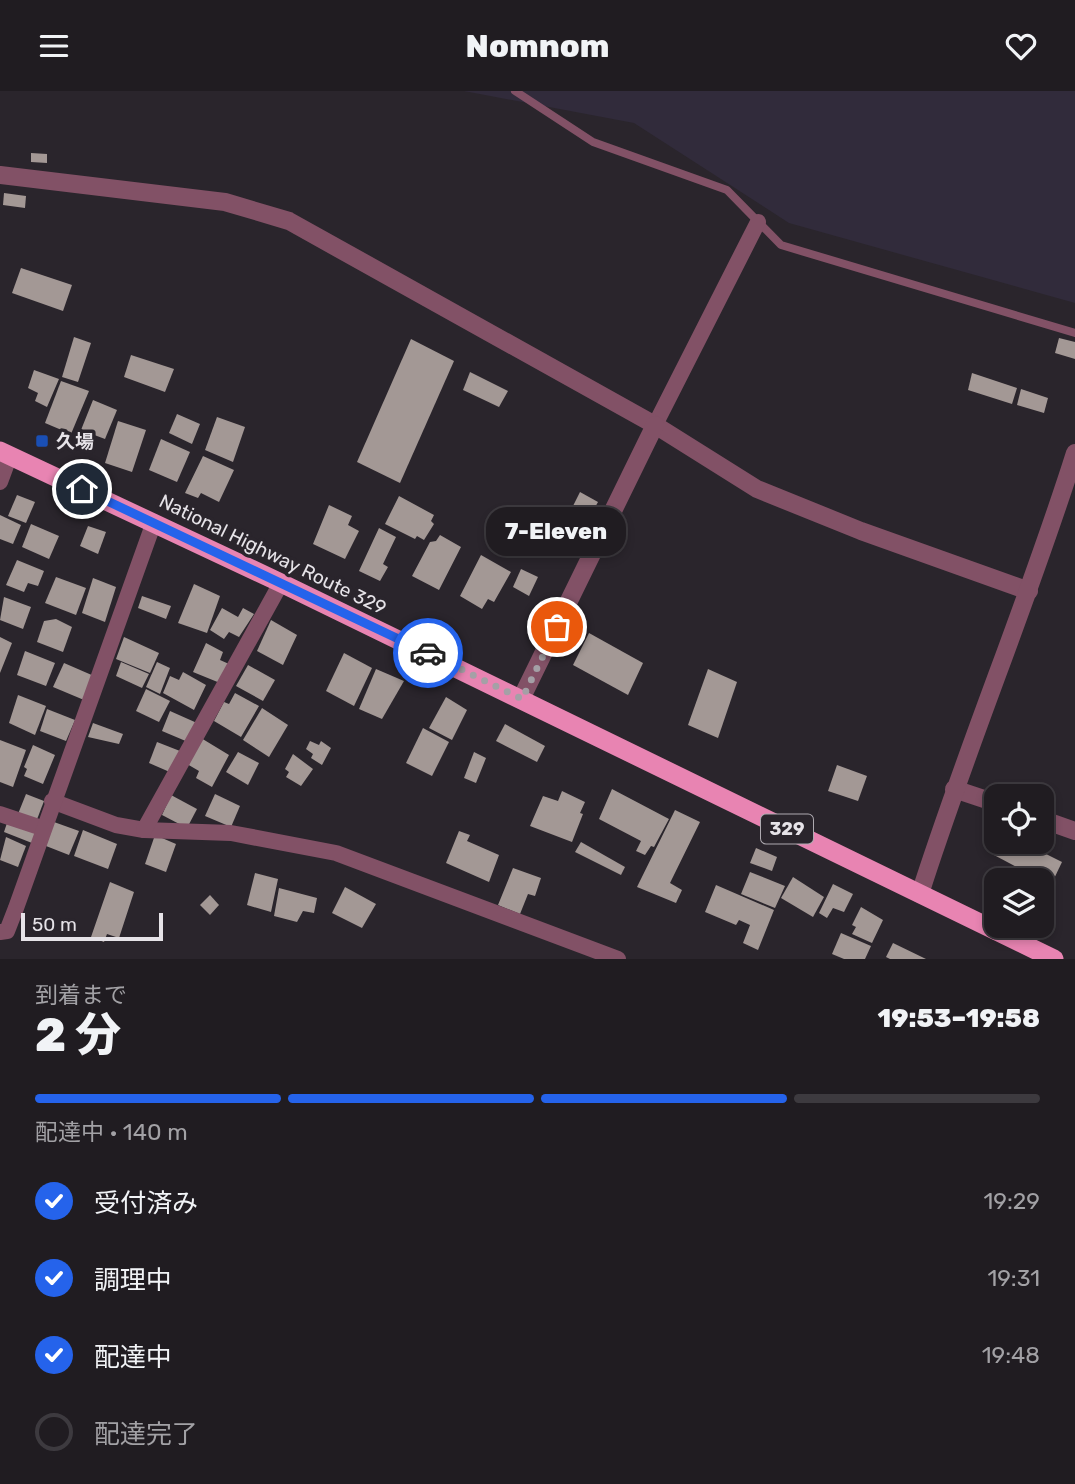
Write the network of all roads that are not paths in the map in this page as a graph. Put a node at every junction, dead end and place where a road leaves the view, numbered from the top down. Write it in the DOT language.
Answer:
graph roads {
  1 [pos="515,91"];
  2 [pos="0,175"];
  3 [pos="758,222"];
  4 [pos="1075,333"];
  5 [pos="655,425"];
  6 [pos="5,453"];
  7 [pos="1073,463"];
  8 [pos="0,482"];
  9 [pos="154,522"];
  10 [pos="281,583"];
  11 [pos="1029,591"];
  12 [pos="522,699"];
  13 [pos="954,789"];
  14 [pos="984,799"];
  15 [pos="52,801"];
  16 [pos="0,814"];
  17 [pos="1054,824"];
  18 [pos="42,828"];
  19 [pos="144,830"];
  20 [pos="1075,831"];
  21 [pos="920,894"];
  22 [pos="0,932"];
  23 [pos="618,959"];
  24 [pos="1054,959"];
  1 -- 3 [label="lane"];
  2 -- 5 [label="street"];
  3 -- 4 [label="lane"];
  3 -- 5 [label="street"];
  5 -- 11 [label="street"];
  5 -- 12 [label="street"];
  6 -- 8 [label="street"];
  6 -- 9 [label="highway, National Highway Route 329 / 329"];
  7 -- 11 [label="street"];
  9 -- 10 [label="highway, National Highway Route 329 / 329"];
  9 -- 15 [label="street"];
  10 -- 12 [label="highway, National Highway Route 329 / 329"];
  10 -- 19 [label="street"];
  11 -- 13 [label="street"];
  12 -- 21 [label="highway, National Highway Route 329 / 329"];
  13 -- 14 [label="street"];
  13 -- 21 [label="street"];
  15 -- 18 [label="street"];
  15 -- 19 [label="street"];
  16 -- 18 [label="street"];
  17 -- 20 [label="street"];
  18 -- 22 [label="street"];
  19 -- 23 [label="street"];
  21 -- 24 [label="highway, National Highway Route 329 / 329"];
}
